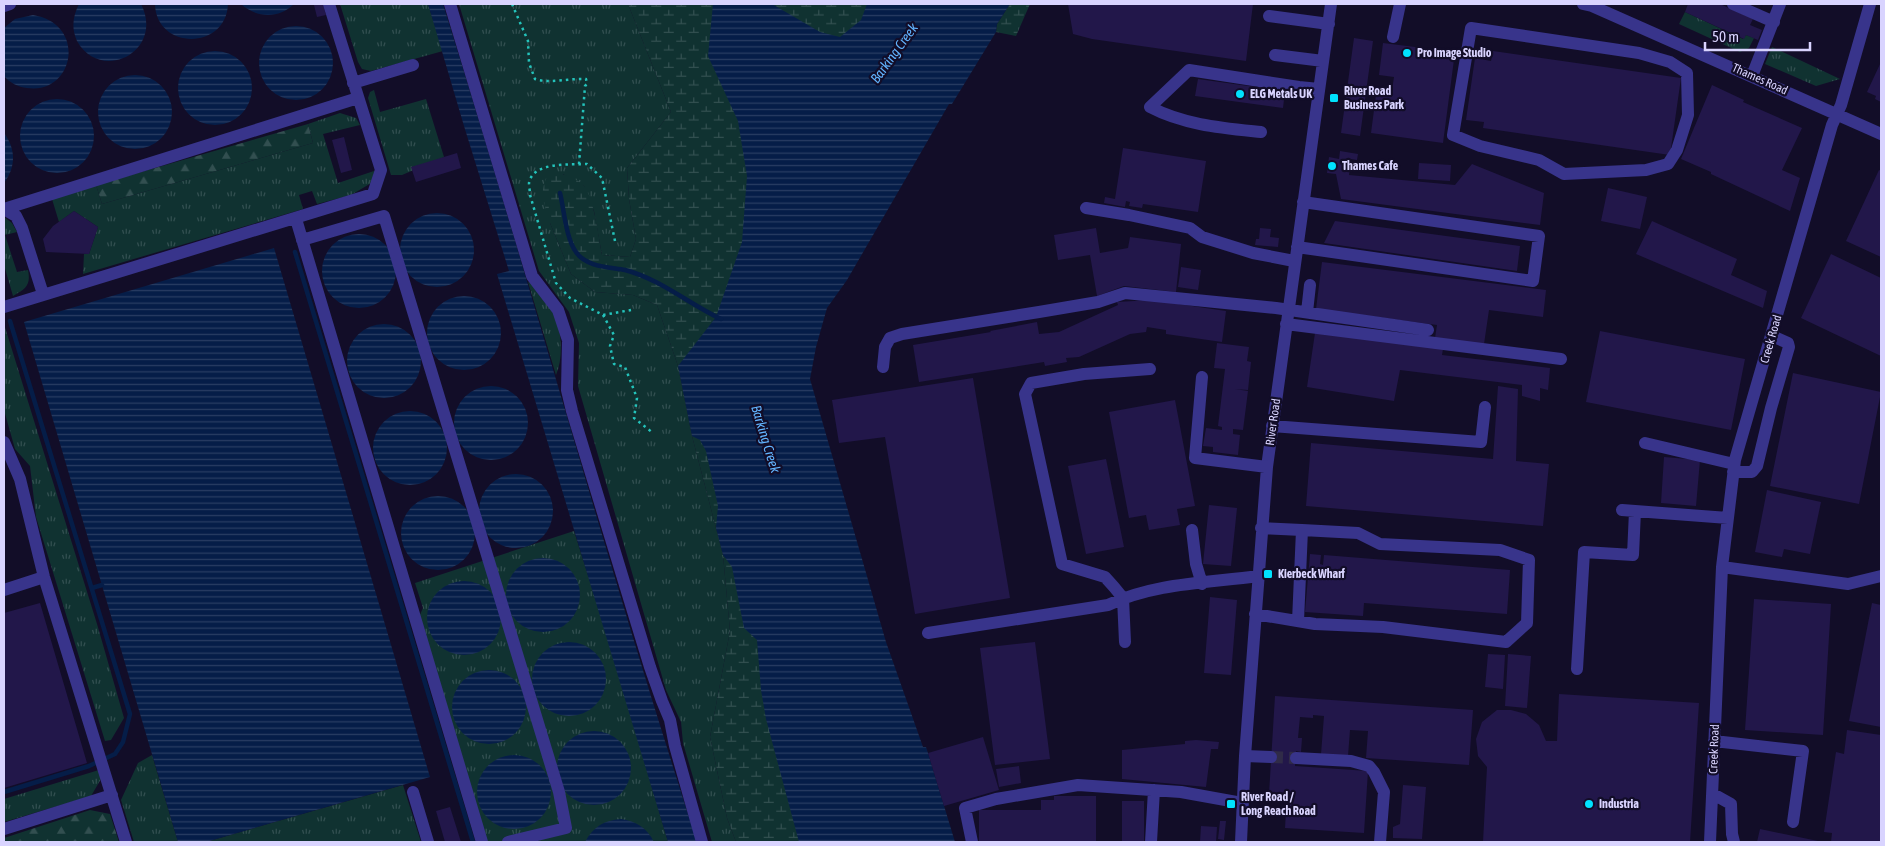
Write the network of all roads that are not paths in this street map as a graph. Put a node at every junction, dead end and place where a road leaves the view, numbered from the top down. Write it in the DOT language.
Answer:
graph roads {
  1 [pos="10,4"];
  2 [pos="329,4"];
  3 [pos="450,4"];
  4 [pos="1332,4"];
  5 [pos="1400,4"];
  6 [pos="1583,4"];
  7 [pos="1733,4"];
  8 [pos="1780,4"];
  9 [pos="1870,4"];
  10 [pos="4,6"];
  11 [pos="1269,16"];
  12 [pos="1774,22"];
  13 [pos="1328,24"];
  14 [pos="1472,28"];
  15 [pos="1393,37"];
  16 [pos="1276,55"];
  17 [pos="1323,61"];
  18 [pos="413,65"];
  19 [pos="1752,76"];
  20 [pos="353,83"];
  21 [pos="1319,89"];
  22 [pos="358,98"];
  23 [pos="1837,114"];
  24 [pos="1261,132"];
  25 [pos="1881,134"];
  26 [pos="1304,202"];
  27 [pos="1086,208"];
  28 [pos="4,209"];
  29 [pos="296,219"];
  30 [pos="302,240"];
  31 [pos="1297,246"];
  32 [pos="1294,262"];
  33 [pos="1310,285"];
  34 [pos="43,294"];
  35 [pos="4,307"];
  36 [pos="1288,309"];
  37 [pos="1307,312"];
  38 [pos="1286,324"];
  39 [pos="1428,330"];
  40 [pos="1772,336"];
  41 [pos="1561,359"];
  42 [pos="883,367"];
  43 [pos="1150,369"];
  44 [pos="1202,377"];
  45 [pos="1485,407"];
  46 [pos="1272,426"];
  47 [pos="1645,443"];
  48 [pos="4,445"];
  49 [pos="1267,467"];
  50 [pos="1734,468"];
  51 [pos="1622,510"];
  52 [pos="1636,511"];
  53 [pos="1728,518"];
  54 [pos="1261,528"];
  55 [pos="1192,530"];
  56 [pos="1302,530"];
  57 [pos="1722,567"];
  58 [pos="1258,576"];
  59 [pos="1881,576"];
  60 [pos="44,577"];
  61 [pos="1202,584"];
  62 [pos="4,590"];
  63 [pos="1123,598"];
  64 [pos="1255,614"];
  65 [pos="1298,621"];
  66 [pos="928,633"];
  67 [pos="1125,642"];
  68 [pos="1577,669"];
  69 [pos="1714,741"];
  70 [pos="1245,756"];
  71 [pos="1271,757"];
  72 [pos="1296,758"];
  73 [pos="1154,790"];
  74 [pos="413,792"];
  75 [pos="1713,794"];
  76 [pos="112,796"];
  77 [pos="1242,803"];
  78 [pos="1793,822"];
  79 [pos="4,829"];
  80 [pos="126,842"];
  81 [pos="428,842"];
  82 [pos="482,842"];
  83 [pos="508,842"];
  84 [pos="702,842"];
  85 [pos="972,842"];
  86 [pos="1151,842"];
  87 [pos="1241,842"];
  88 [pos="1380,842"];
  89 [pos="1710,842"];
  90 [pos="1734,842"];
  1 -- 10 [label="street"];
  2 -- 20 [label="street"];
  3 -- 84 [label="street"];
  4 -- 13 [label="street, River Road"];
  5 -- 15 [label="street"];
  6 -- 19 [label="street, Thames Road"];
  7 -- 12 [label="street"];
  8 -- 12 [label="street"];
  9 -- 23 [label="street, Creek Road"];
  11 -- 13 [label="street"];
  12 -- 19 [label="street"];
  13 -- 17 [label="street, River Road"];
  14 -- 14 [label="street"];
  16 -- 17 [label="street"];
  17 -- 21 [label="street, River Road"];
  18 -- 20 [label="street"];
  19 -- 23 [label="street, Thames Road"];
  20 -- 22 [label="street"];
  21 -- 24 [label="street"];
  21 -- 26 [label="street, River Road"];
  22 -- 28 [label="street"];
  22 -- 29 [label="street"];
  23 -- 25 [label="street, Thames Road"];
  23 -- 40 [label="street, Creek Road"];
  26 -- 31 [label="street, River Road"];
  26 -- 31 [label="street"];
  27 -- 32 [label="street"];
  28 -- 34 [label="street"];
  29 -- 30 [label="street"];
  29 -- 34 [label="street"];
  30 -- 82 [label="street"];
  30 -- 83 [label="street"];
  31 -- 32 [label="street, River Road"];
  32 -- 36 [label="street, River Road"];
  33 -- 37 [label="street"];
  34 -- 35 [label="street"];
  36 -- 37 [label="street"];
  36 -- 38 [label="street, River Road"];
  36 -- 42 [label="street"];
  37 -- 39 [label="street"];
  38 -- 41 [label="street"];
  38 -- 46 [label="street, River Road"];
  40 -- 50 [label="street, Creek Road"];
  40 -- 50 [label="street"];
  43 -- 63 [label="street"];
  44 -- 49 [label="street"];
  45 -- 46 [label="street"];
  46 -- 49 [label="street, River Road"];
  47 -- 50 [label="street"];
  48 -- 60 [label="street"];
  49 -- 54 [label="street, River Road"];
  50 -- 53 [label="street, Creek Road"];
  51 -- 52 [label="street"];
  52 -- 53 [label="street"];
  52 -- 68 [label="street"];
  53 -- 57 [label="street, Creek Road"];
  54 -- 56 [label="street"];
  54 -- 58 [label="street, River Road"];
  55 -- 61 [label="street"];
  56 -- 65 [label="street"];
  56 -- 65 [label="street"];
  57 -- 59 [label="street"];
  57 -- 69 [label="street, Creek Road"];
  58 -- 61 [label="street"];
  58 -- 64 [label="street, River Road"];
  60 -- 62 [label="street"];
  60 -- 76 [label="street"];
  61 -- 63 [label="street"];
  63 -- 66 [label="street"];
  63 -- 67 [label="street"];
  64 -- 65 [label="street"];
  64 -- 70 [label="street, River Road"];
  69 -- 75 [label="street, Creek Road"];
  69 -- 78 [label="street"];
  70 -- 71 [label="street"];
  70 -- 77 [label="street, River Road"];
  72 -- 88 [label="street"];
  73 -- 77 [label="street"];
  73 -- 85 [label="street"];
  73 -- 86 [label="street"];
  74 -- 81 [label="street"];
  75 -- 89 [label="street, Creek Road"];
  75 -- 90 [label="street"];
  76 -- 79 [label="street"];
  76 -- 80 [label="street"];
  77 -- 87 [label="street, River Road"];
}
